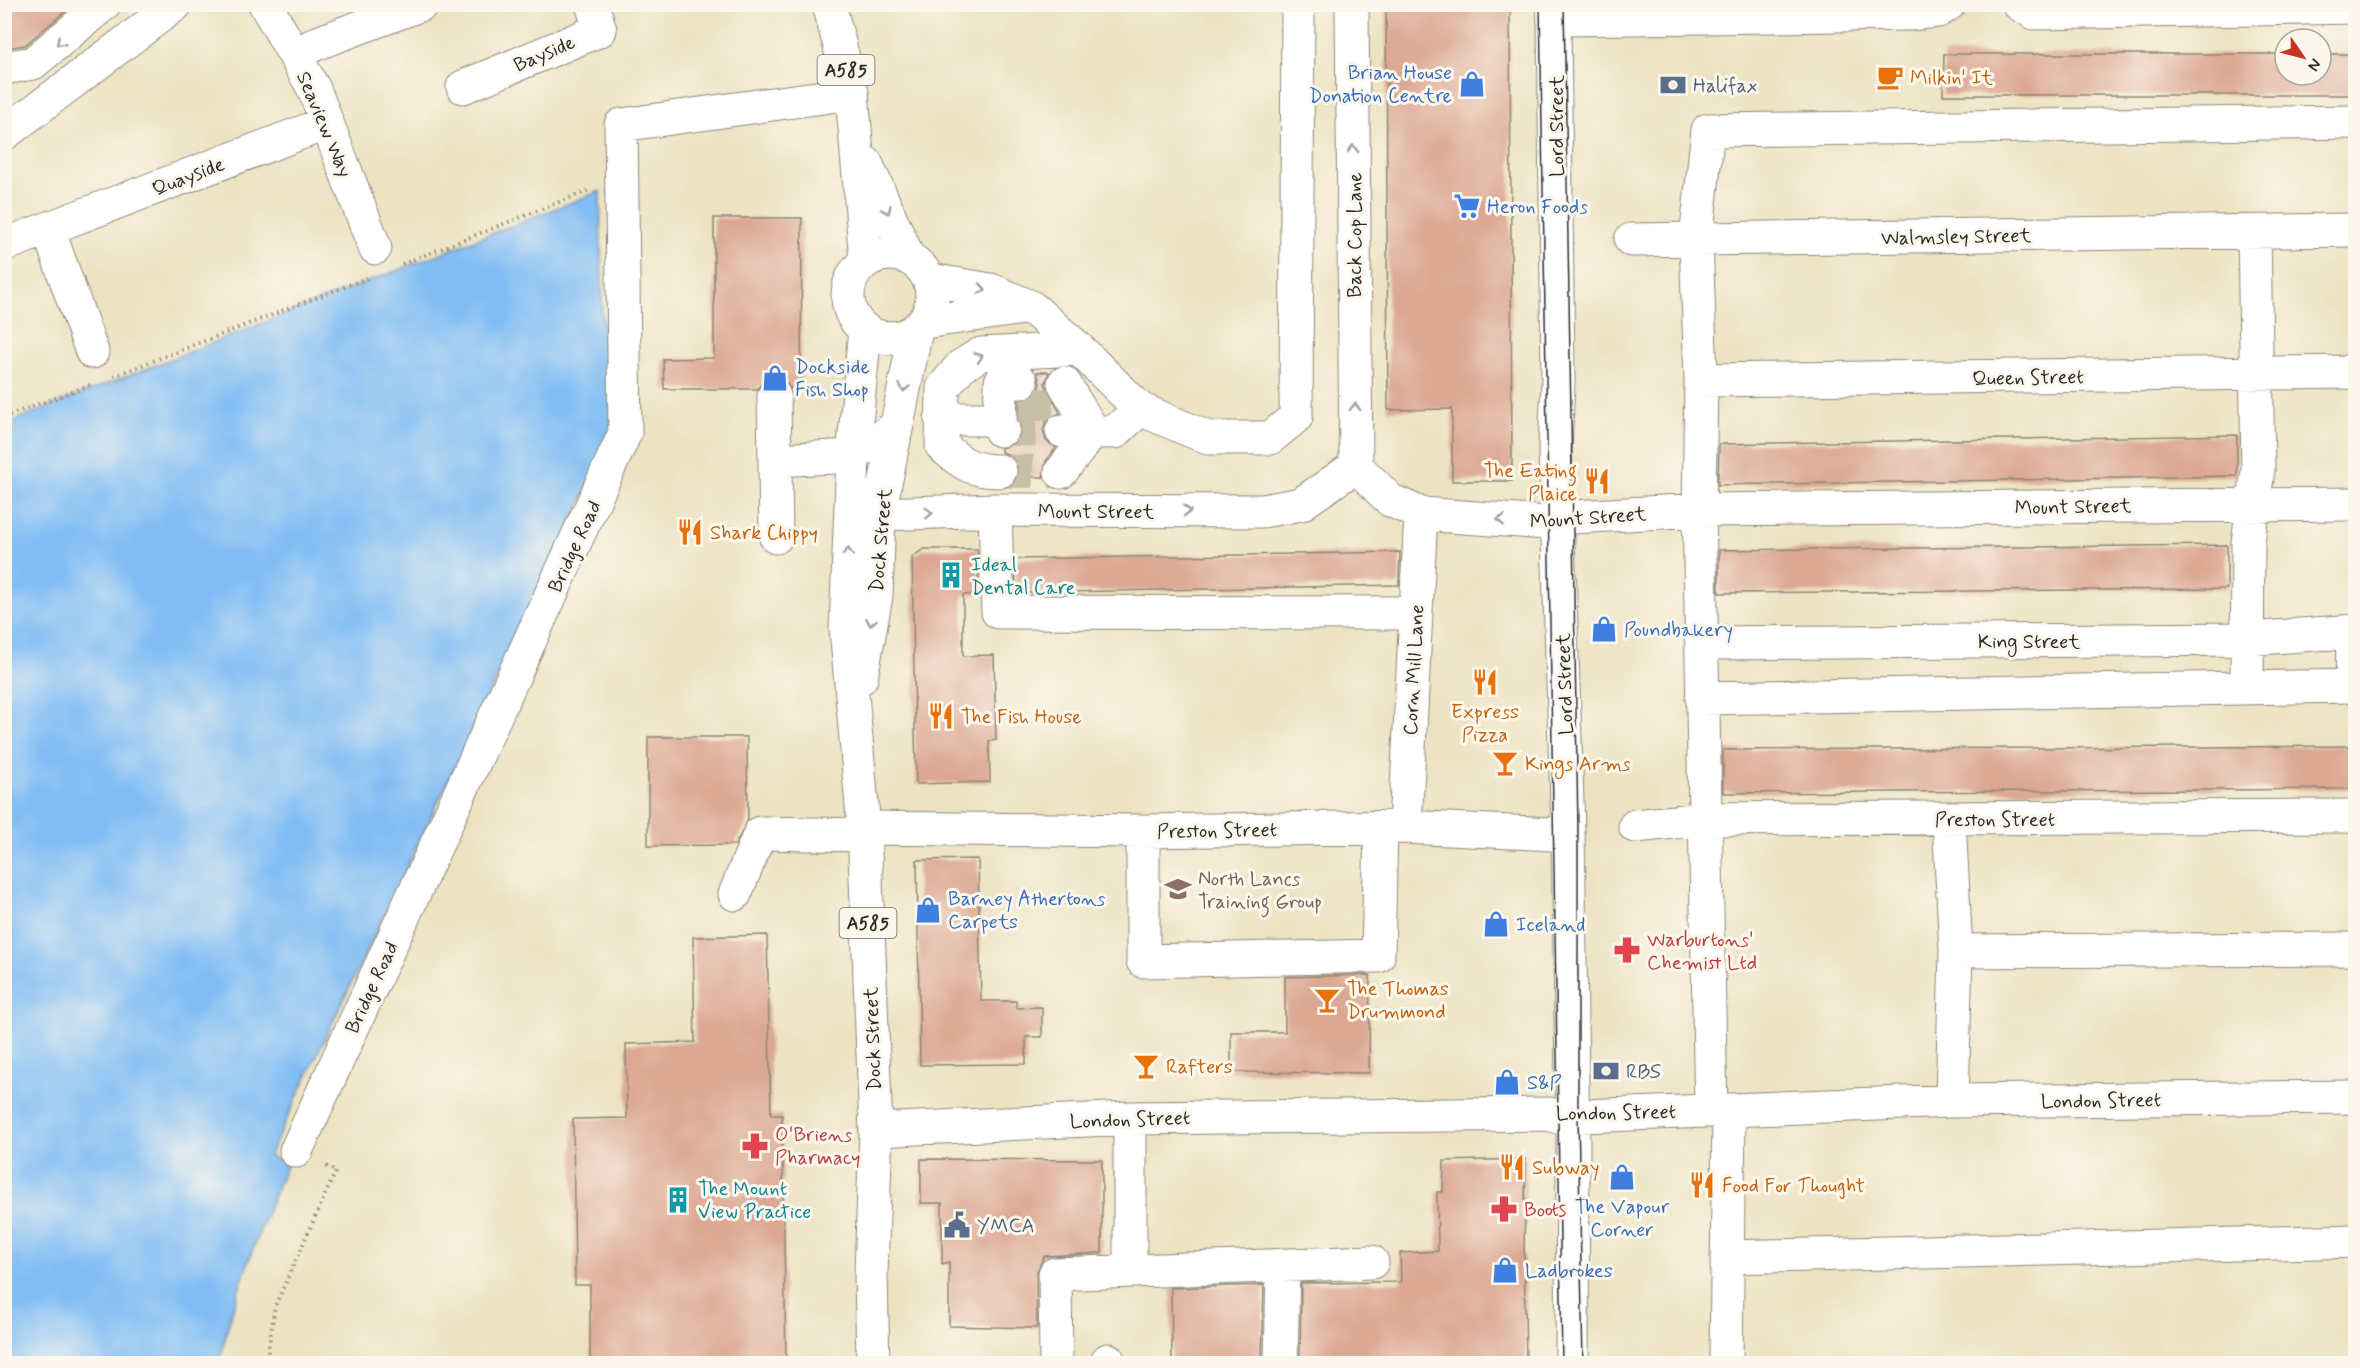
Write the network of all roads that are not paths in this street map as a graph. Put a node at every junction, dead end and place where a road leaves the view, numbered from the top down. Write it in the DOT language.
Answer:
graph roads {
  1 [pos="104,4"];
  2 [pos="176,4"];
  3 [pos="265,4"];
  4 [pos="422,4"];
  5 [pos="592,4"];
  6 [pos="829,4"];
  7 [pos="1298,4"];
  8 [pos="1352,4"];
  9 [pos="1949,4"];
  10 [pos="2019,4"];
  11 [pos="2355,7"];
  12 [pos="2129,8"];
  13 [pos="1553,12"];
  14 [pos="296,55"];
  15 [pos="4,68"];
  16 [pos="463,87"];
  17 [pos="852,93"];
  18 [pos="2355,122"];
  19 [pos="327,123"];
  20 [pos="4,134"];
  21 [pos="855,137"];
  22 [pos="48,229"];
  23 [pos="2355,230"];
  24 [pos="2254,232"];
  25 [pos="1696,239"];
  26 [pos="1631,240"];
  27 [pos="4,245"];
  28 [pos="866,261"];
  29 [pos="383,263"];
  30 [pos="919,269"];
  31 [pos="1031,307"];
  32 [pos="920,326"];
  33 [pos="865,330"];
  34 [pos="1079,349"];
  35 [pos="92,352"];
  36 [pos="2355,372"];
  37 [pos="2258,374"];
  38 [pos="1701,380"];
  39 [pos="774,396"];
  40 [pos="1140,409"];
  41 [pos="941,419"];
  42 [pos="896,427"];
  43 [pos="1069,429"];
  44 [pos="854,456"];
  45 [pos="776,460"];
  46 [pos="1356,466"];
  47 [pos="2355,504"];
  48 [pos="2254,505"];
  49 [pos="995,510"];
  50 [pos="1699,510"];
  51 [pos="864,514"];
  52 [pos="1421,514"];
  53 [pos="1558,519"];
  54 [pos="776,537"];
  55 [pos="1415,613"];
  56 [pos="2354,632"];
  57 [pos="2247,639"];
  58 [pos="1702,644"];
  59 [pos="2247,688"];
  60 [pos="1702,698"];
  61 [pos="2355,816"];
  62 [pos="1704,819"];
  63 [pos="1949,819"];
  64 [pos="1635,826"];
  65 [pos="1393,828"];
  66 [pos="1568,830"];
  67 [pos="1143,831"];
  68 [pos="864,832"];
  69 [pos="735,894"];
  70 [pos="2355,950"];
  71 [pos="1956,951"];
  72 [pos="2355,1097"];
  73 [pos="1952,1101"];
  74 [pos="1720,1111"];
  75 [pos="1573,1115"];
  76 [pos="1130,1118"];
  77 [pos="876,1131"];
  78 [pos="296,1150"];
  79 [pos="2355,1241"];
  80 [pos="1727,1257"];
  81 [pos="1372,1262"];
  82 [pos="1283,1265"];
  83 [pos="1131,1270"];
  84 [pos="873,1364"];
  85 [pos="1056,1364"];
  86 [pos="1281,1364"];
  87 [pos="1572,1364"];
  88 [pos="1726,1364"];
  1 -- 15 [label="main road, one-way"];
  2 -- 20 [label="main road"];
  3 -- 14 [label="main road, Seaview Way"];
  4 -- 14 [label="main road"];
  5 -- 16 [label="main road, Bayside"];
  6 -- 17 [label="main road, A585"];
  7 -- 40 [label="main road"];
  46 -- 8 [label="main road, Back Cop Lane, one-way"];
  9 -- 13 [label="main road"];
  10 -- 12 [label="main road"];
  11 -- 12 [label="main road"];
  13 -- 53 [label="main road, Lord Street"];
  14 -- 19 [label="main road, Seaview Way"];
  17 -- 21 [label="main road, A585"];
  17 -- 78 [label="main road, Bridge Road"];
  18 -- 25 [label="main road"];
  19 -- 22 [label="main road, Quayside"];
  19 -- 29 [label="main road, Seaview Way"];
  21 -- 28 [label="main road, A585"];
  21 -- 30 [label="main road, A585, one-way"];
  22 -- 27 [label="main road, Quayside"];
  22 -- 35 [label="main road"];
  23 -- 24 [label="main road, Walmsley Street"];
  24 -- 25 [label="main road, Walmsley Street"];
  24 -- 37 [label="main road"];
  25 -- 26 [label="main road, Walmsley Street"];
  25 -- 38 [label="main road"];
  28 -- 30 [label="main road"];
  28 -- 33 [label="main road"];
  30 -- 31 [label="main road, one-way"];
  30 -- 32 [label="main road"];
  31 -- 32 [label="main road"];
  31 -- 34 [label="main road"];
  32 -- 33 [label="main road"];
  32 -- 42 [label="main road, Dock Street / A585, one-way"];
  33 -- 44 [label="main road, Dock Street / A585"];
  34 -- 40 [label="main road"];
  41 -- 34 [label="main road, one-way"];
  36 -- 37 [label="main road, Queen Street"];
  37 -- 38 [label="main road, Queen Street"];
  37 -- 48 [label="main road"];
  38 -- 50 [label="main road"];
  39 -- 45 [label="main road"];
  40 -- 43 [label="main road"];
  41 -- 41 [label="main road"];
  42 -- 44 [label="main road"];
  42 -- 51 [label="main road, Dock Street / A585"];
  44 -- 45 [label="main road"];
  44 -- 51 [label="main road, Dock Street / A585"];
  45 -- 54 [label="main road"];
  49 -- 46 [label="main road, Mount Street, one-way"];
  46 -- 52 [label="main road, Mount Street"];
  47 -- 48 [label="main road, Mount Street"];
  48 -- 50 [label="main road, Mount Street"];
  48 -- 57 [label="main road"];
  51 -- 49 [label="main road, Mount Street, one-way"];
  49 -- 55 [label="main road"];
  50 -- 53 [label="main road, Mount Street"];
  50 -- 58 [label="main road"];
  51 -- 68 [label="main road, Dock Street / A585"];
  53 -- 52 [label="main road, Mount Street, one-way"];
  52 -- 55 [label="main road, Corn Mill Lane"];
  53 -- 66 [label="main road, Lord Street"];
  55 -- 65 [label="main road, Corn Mill Lane"];
  56 -- 57 [label="main road, King Street"];
  56 -- 59 [label="main road"];
  57 -- 58 [label="main road, King Street"];
  57 -- 59 [label="main road"];
  58 -- 60 [label="main road"];
  59 -- 60 [label="main road"];
  60 -- 62 [label="main road"];
  61 -- 63 [label="main road, Preston Street"];
  62 -- 63 [label="main road, Preston Street"];
  62 -- 64 [label="main road, Preston Street"];
  62 -- 74 [label="main road"];
  63 -- 71 [label="main road"];
  65 -- 66 [label="main road, Preston Street"];
  65 -- 67 [label="main road, Preston Street"];
  65 -- 67 [label="main road, Corn Mill Lane"];
  66 -- 75 [label="main road, Lord Street"];
  67 -- 68 [label="main road, Preston Street"];
  68 -- 69 [label="main road, Preston Street"];
  68 -- 77 [label="main road, Dock Street / A585"];
  70 -- 71 [label="main road"];
  71 -- 73 [label="main road"];
  72 -- 73 [label="main road, London Street"];
  73 -- 74 [label="main road, London Street"];
  74 -- 75 [label="main road, London Street"];
  74 -- 80 [label="main road"];
  75 -- 76 [label="main road, London Street"];
  75 -- 87 [label="main road, Lord Street"];
  76 -- 77 [label="main road, London Street"];
  76 -- 83 [label="main road"];
  77 -- 84 [label="main road, Dock Street / A585"];
  79 -- 80 [label="main road"];
  80 -- 88 [label="main road"];
  81 -- 82 [label="main road"];
  82 -- 83 [label="main road"];
  82 -- 86 [label="main road"];
  83 -- 85 [label="main road"];
}
